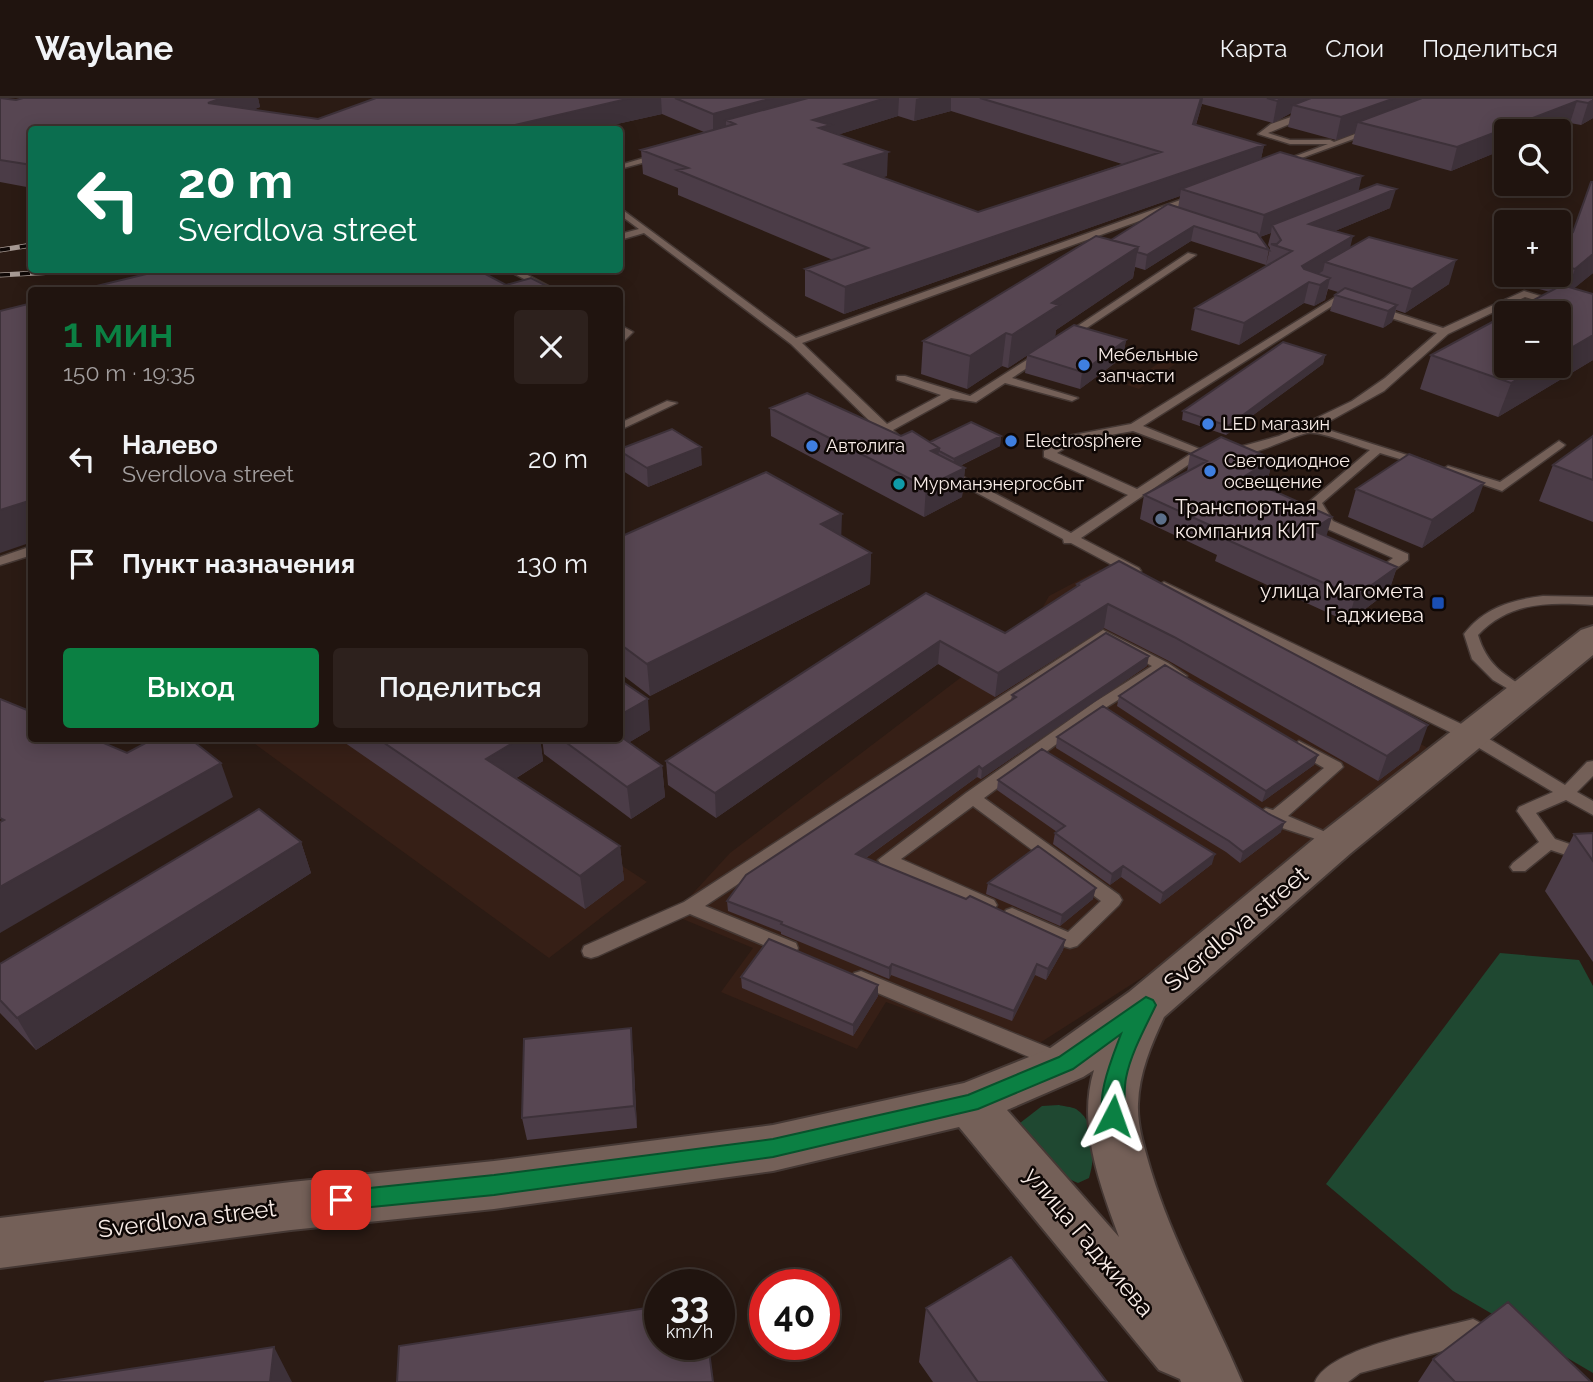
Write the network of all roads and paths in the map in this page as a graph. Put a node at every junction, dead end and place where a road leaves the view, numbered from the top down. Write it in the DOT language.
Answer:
graph roads {
  1 [pos="1316,111"];
  2 [pos="1385,126"];
  3 [pos="1346,141"];
  4 [pos="668,153"];
  5 [pos="623,166"];
  6 [pos="1271,169"];
  7 [pos="1208,192"];
  8 [pos="1158,211"];
  9 [pos="623,213"];
  10 [pos="1175,217"];
  11 [pos="645,230"];
  12 [pos="623,236"];
  13 [pos="1056,250"];
  14 [pos="1067,254"];
  15 [pos="1191,255"];
  16 [pos="518,273"];
  17 [pos="1141,274"];
  18 [pos="1153,278"];
  19 [pos="545,287"];
  20 [pos="1593,315"];
  21 [pos="1444,332"];
  22 [pos="794,342"];
  23 [pos="901,378"];
  24 [pos="1004,379"];
  25 [pos="950,394"];
  26 [pos="1072,398"];
  27 [pos="671,403"];
  28 [pos="623,426"];
  29 [pos="1134,427"];
  30 [pos="1308,427"];
  31 [pos="885,430"];
  32 [pos="903,445"];
  33 [pos="1559,445"];
  34 [pos="1379,448"];
  35 [pos="1201,452"];
  36 [pos="934,467"];
  37 [pos="1139,495"];
  38 [pos="1069,540"];
  39 [pos="28,551"];
  40 [pos="0,561"];
  41 [pos="1143,576"];
  42 [pos="1377,576"];
  43 [pos="1156,582"];
  44 [pos="1593,601"];
  45 [pos="1593,637"];
  46 [pos="1163,666"];
  47 [pos="1197,687"];
  48 [pos="1524,693"];
  49 [pos="1470,736"];
  50 [pos="1289,740"];
  51 [pos="1593,766"];
  52 [pos="1567,793"];
  53 [pos="972,797"];
  54 [pos="1250,803"];
  55 [pos="1593,809"];
  56 [pos="1273,818"];
  57 [pos="1336,843"];
  58 [pos="1549,843"];
  59 [pos="1593,858"];
  60 [pos="1519,867"];
  61 [pos="690,907"];
  62 [pos="591,951"];
  63 [pos="803,954"];
  64 [pos="841,970"];
  65 [pos="1146,1005"];
  66 [pos="1066,1063"];
  67 [pos="970,1103"];
  68 [pos="0,1244"];
  69 [pos="1499,1356"];
  70 [pos="1209,1382"];
  71 [pos="1327,1382"];
  1 -- 3 [label="lane"];
  2 -- 3 [label="lane"];
  3 -- 6 [label="lane"];
  4 -- 5 [label="lane"];
  7 -- 8 [label="lane"];
  8 -- 10 [label="lane"];
  8 -- 13 [label="lane"];
  9 -- 11 [label="lane"];
  11 -- 12 [label="lane"];
  11 -- 22 [label="lane"];
  13 -- 14 [label="lane"];
  13 -- 22 [label="lane"];
  15 -- 18 [label="lane"];
  16 -- 19 [label="lane"];
  17 -- 18 [label="lane"];
  18 -- 24 [label="lane"];
  20 -- 21 [label="lane"];
  21 -- 29 [label="lane"];
  21 -- 30 [label="lane"];
  22 -- 31 [label="lane"];
  23 -- 25 [label="lane"];
  24 -- 25 [label="lane"];
  24 -- 26 [label="lane"];
  25 -- 31 [label="lane"];
  27 -- 28 [label="lane"];
  29 -- 35 [label="lane"];
  29 -- 37 [label="lane"];
  30 -- 34 [label="lane"];
  30 -- 35 [label="lane"];
  31 -- 32 [label="lane"];
  33 -- 34 [label="lane"];
  34 -- 42 [label="lane"];
  35 -- 37 [label="lane"];
  36 -- 38 [label="lane"];
  37 -- 38 [label="lane"];
  38 -- 41 [label="lane"];
  39 -- 40 [label="lane"];
  43 -- 49 [label="lane"];
  44 -- 48 [label="lane"];
  45 -- 48 [label="street, Sverdlova street"];
  46 -- 47 [label="lane"];
  46 -- 53 [label="lane"];
  46 -- 61 [label="lane"];
  48 -- 49 [label="street, Sverdlova street"];
  49 -- 52 [label="lane"];
  49 -- 57 [label="street, Sverdlova street"];
  50 -- 56 [label="lane"];
  51 -- 52 [label="lane"];
  52 -- 55 [label="lane"];
  52 -- 58 [label="lane"];
  53 -- 53 [label="lane"];
  54 -- 56 [label="lane"];
  56 -- 57 [label="lane"];
  57 -- 65 [label="street, Sverdlova street"];
  58 -- 59 [label="lane"];
  58 -- 60 [label="lane"];
  61 -- 62 [label="lane"];
  61 -- 63 [label="lane"];
  64 -- 66 [label="lane"];
  65 -- 66 [label="street, Sverdlova street"];
  65 -- 70 [label="street"];
  66 -- 67 [label="street, Sverdlova street"];
  67 -- 68 [label="street, Sverdlova street"];
  67 -- 70 [label="street, улица Гаджиева"];
  69 -- 71 [label="lane"];
}
